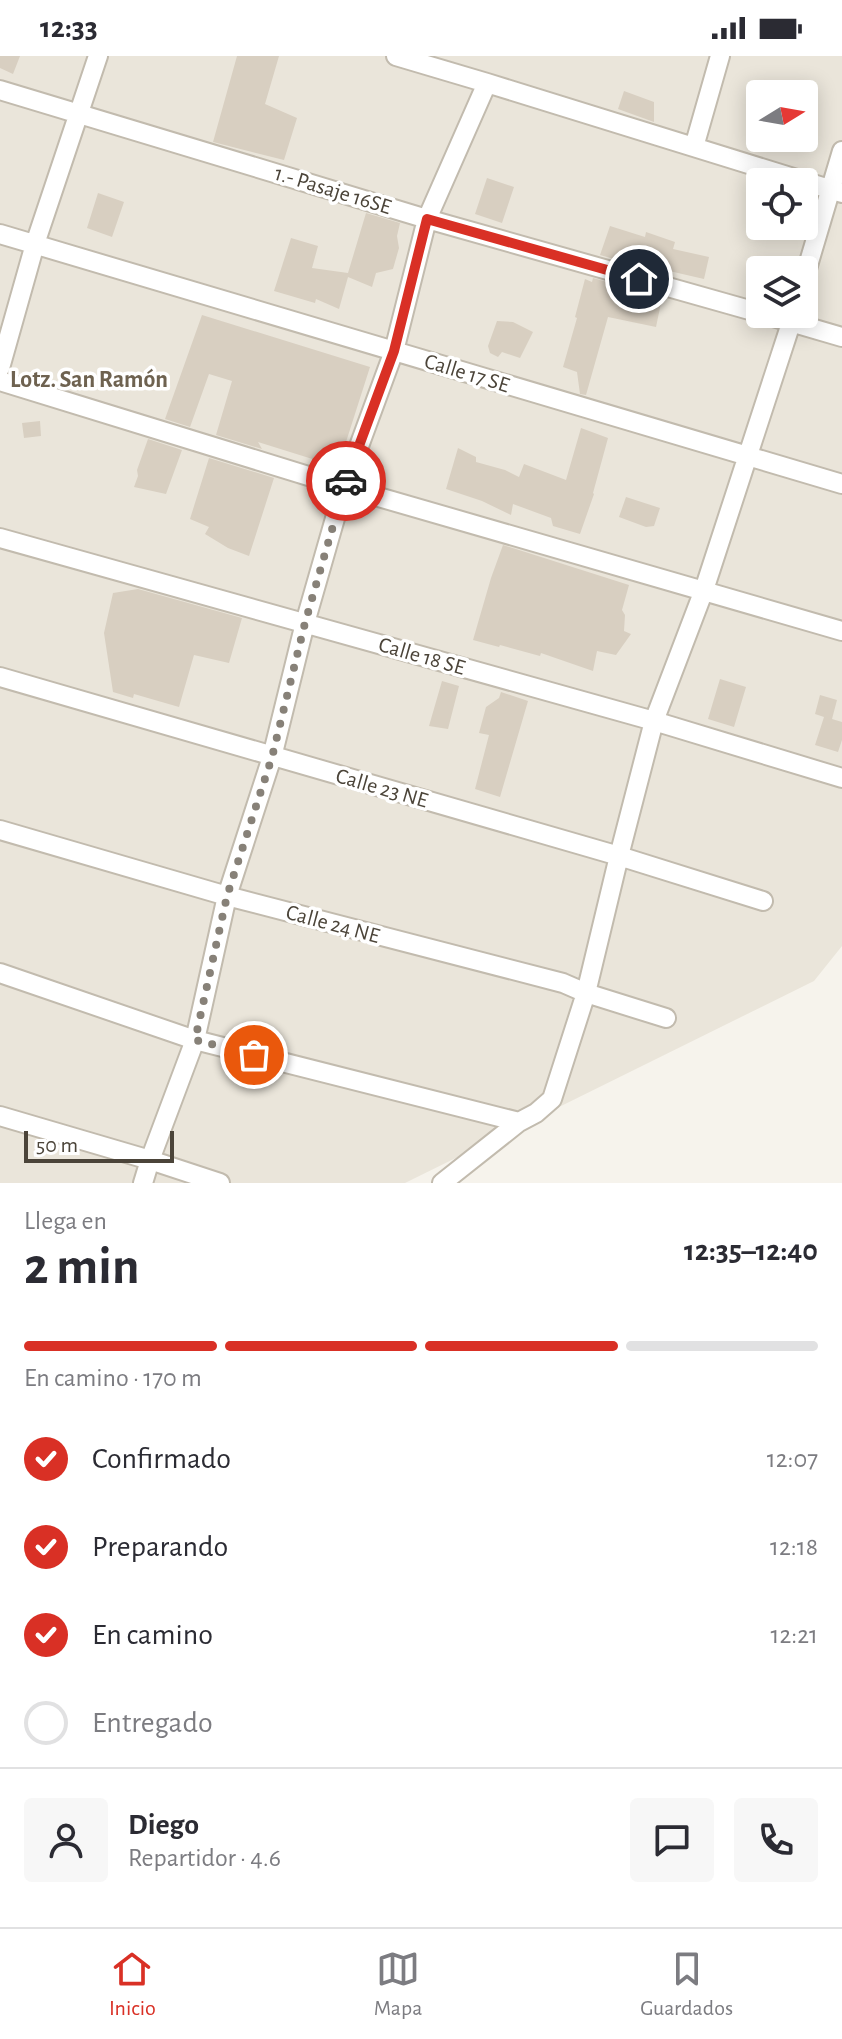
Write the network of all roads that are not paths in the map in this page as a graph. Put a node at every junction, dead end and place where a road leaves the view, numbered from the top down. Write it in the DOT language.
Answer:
graph roads {
  1 [pos="98,56"];
  2 [pos="396,56"];
  3 [pos="720,56"];
  4 [pos="487,83"];
  5 [pos="0,90"];
  6 [pos="79,113"];
  7 [pos="694,147"];
  8 [pos="842,151"];
  9 [pos="836,191"];
  10 [pos="427,219"];
  11 [pos="0,234"];
  12 [pos="35,244"];
  13 [pos="812,256"];
  14 [pos="746,309"];
  15 [pos="789,328"];
  16 [pos="818,328"];
  17 [pos="842,337"];
  18 [pos="394,351"];
  19 [pos="0,368"];
  20 [pos="0,381"];
  21 [pos="748,456"];
  22 [pos="842,484"];
  23 [pos="344,487"];
  24 [pos="0,538"];
  25 [pos="704,590"];
  26 [pos="305,623"];
  27 [pos="842,631"];
  28 [pos="0,677"];
  29 [pos="654,721"];
  30 [pos="272,757"];
  31 [pos="842,778"];
  32 [pos="0,830"];
  33 [pos="619,856"];
  34 [pos="227,896"];
  35 [pos="763,901"];
  36 [pos="0,973"];
  37 [pos="586,993"];
  38 [pos="666,1018"];
  39 [pos="195,1040"];
  40 [pos="0,1116"];
  41 [pos="519,1122"];
  42 [pos="150,1160"];
  43 [pos="143,1183"];
  44 [pos="220,1183"];
  45 [pos="442,1183"];
  1 -- 6 [label="street"];
  2 -- 4 [label="street"];
  3 -- 7 [label="street"];
  4 -- 7 [label="street"];
  4 -- 10 [label="street"];
  5 -- 6 [label="street, 1.- Pasaje 16SE"];
  6 -- 10 [label="street, 1.- Pasaje 16SE"];
  6 -- 12 [label="street"];
  7 -- 9 [label="street"];
  8 -- 9 [label="street"];
  9 -- 13 [label="street"];
  10 -- 14 [label="street, 1.- Pasaje 16SE"];
  10 -- 18 [label="street"];
  11 -- 12 [label="street, Calle 17 SE"];
  12 -- 18 [label="street, Calle 17 SE"];
  12 -- 19 [label="street"];
  15 -- 21 [label="street"];
  16 -- 17 [label="street, 1.- Pasaje 16SE"];
  18 -- 21 [label="street, Calle 17 SE"];
  18 -- 23 [label="street"];
  20 -- 23 [label="street"];
  21 -- 22 [label="street, Calle 17 SE"];
  21 -- 25 [label="street"];
  23 -- 25 [label="street"];
  23 -- 26 [label="street"];
  24 -- 26 [label="street, Calle 18 SE"];
  25 -- 27 [label="street"];
  25 -- 29 [label="street"];
  26 -- 29 [label="street, Calle 18 SE"];
  26 -- 30 [label="street"];
  28 -- 30 [label="street, Calle 23 NE"];
  29 -- 31 [label="street, Calle 18 SE"];
  29 -- 33 [label="street"];
  30 -- 33 [label="street, Calle 23 NE"];
  30 -- 34 [label="street"];
  32 -- 34 [label="street, Calle 24 NE"];
  33 -- 35 [label="street, Calle 23 NE"];
  33 -- 37 [label="street"];
  34 -- 37 [label="street, Calle 24 NE"];
  34 -- 39 [label="street"];
  36 -- 39 [label="street"];
  37 -- 38 [label="street, Calle 24 NE"];
  37 -- 41 [label="street"];
  39 -- 41 [label="street"];
  39 -- 42 [label="street"];
  40 -- 42 [label="street"];
  41 -- 45 [label="street"];
  42 -- 43 [label="street"];
  42 -- 44 [label="street"];
}
